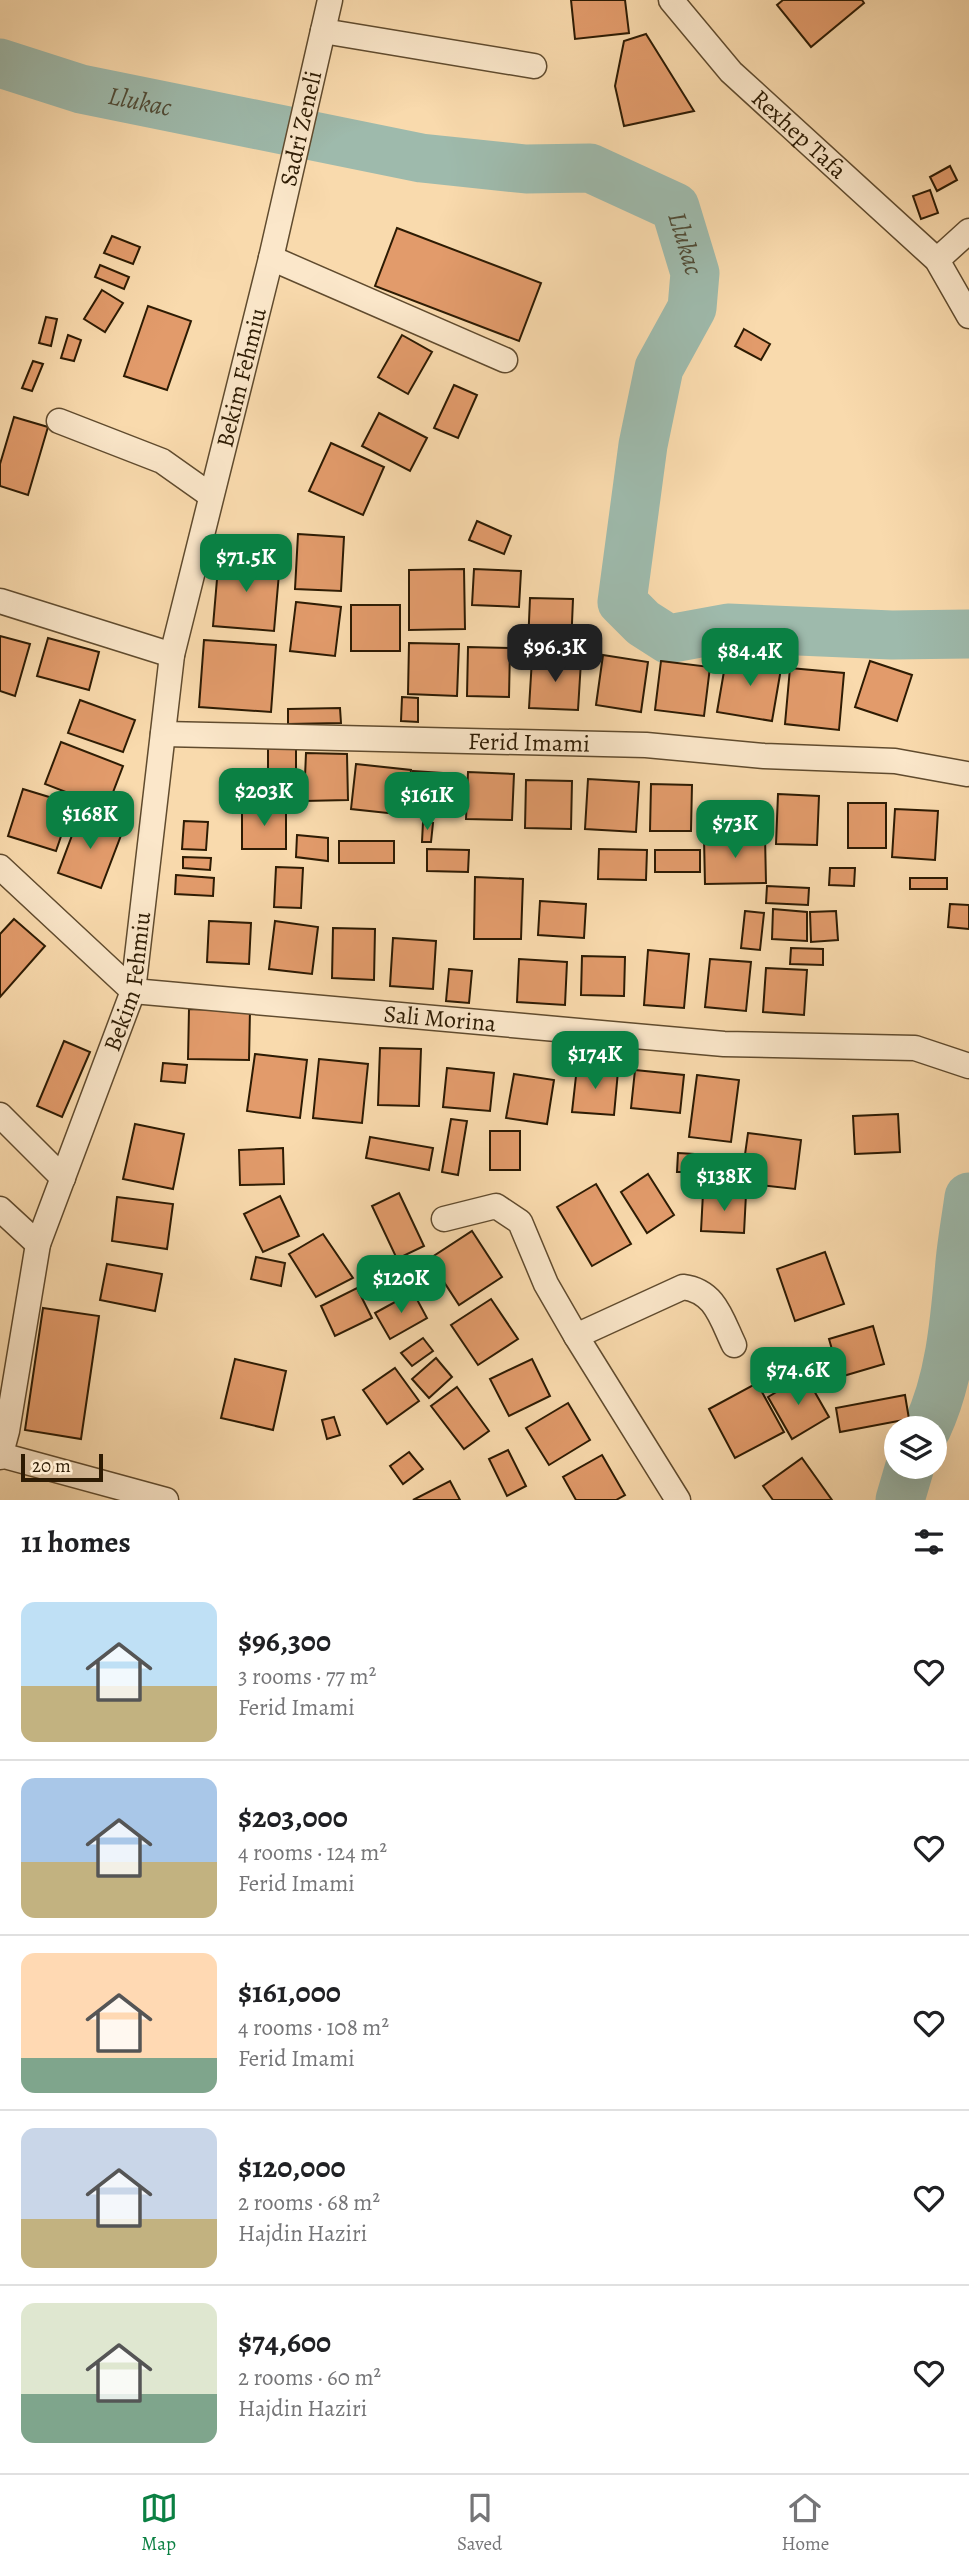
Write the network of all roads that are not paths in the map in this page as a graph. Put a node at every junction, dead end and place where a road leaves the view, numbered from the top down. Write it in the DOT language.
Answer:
graph roads {
  1 [pos="330,0"];
  2 [pos="671,0"];
  3 [pos="323,32"];
  4 [pos="534,66"];
  5 [pos="969,231"];
  6 [pos="271,258"];
  7 [pos="937,260"];
  8 [pos="969,316"];
  9 [pos="505,360"];
  10 [pos="59,421"];
  11 [pos="210,495"];
  12 [pos="0,601"];
  13 [pos="172,655"];
  14 [pos="163,734"];
  15 [pos="967,774"];
  16 [pos="0,867"];
  17 [pos="133,991"];
  18 [pos="969,1066"];
  19 [pos="0,1115"];
  20 [pos="63,1178"];
  21 [pos="0,1209"];
  22 [pos="444,1219"];
  23 [pos="38,1244"];
  24 [pos="23,1324"];
  25 [pos="0,1332"];
  26 [pos="576,1336"];
  27 [pos="734,1345"];
  28 [pos="0,1456"];
  29 [pos="166,1500"];
  30 [pos="678,1500"];
  1 -- 3 [label="street, Sadri Zeneli"];
  2 -- 7 [label="street, Rexhep Tafa"];
  3 -- 4 [label="street"];
  3 -- 6 [label="street, Sadri Zeneli"];
  5 -- 7 [label="street"];
  6 -- 9 [label="street"];
  6 -- 11 [label="street, Bekim Fehmiu"];
  7 -- 8 [label="street, Rexhep Tafa"];
  10 -- 11 [label="street"];
  11 -- 13 [label="street, Bekim Fehmiu"];
  12 -- 13 [label="street"];
  13 -- 14 [label="street, Bekim Fehmiu"];
  14 -- 15 [label="street, Ferid Imami"];
  14 -- 17 [label="street, Bekim Fehmiu"];
  16 -- 17 [label="street"];
  17 -- 18 [label="street, Sali Morina"];
  17 -- 20 [label="street, Bekim Fehmiu"];
  19 -- 20 [label="street"];
  20 -- 23 [label="street, Bekim Fehmiu"];
  21 -- 23 [label="street"];
  22 -- 26 [label="street"];
  23 -- 24 [label="street, Bekim Fehmiu"];
  24 -- 25 [label="street"];
  24 -- 28 [label="street, Bekim Fehmiu"];
  26 -- 27 [label="street"];
  26 -- 30 [label="street"];
  28 -- 29 [label="street"];
}
